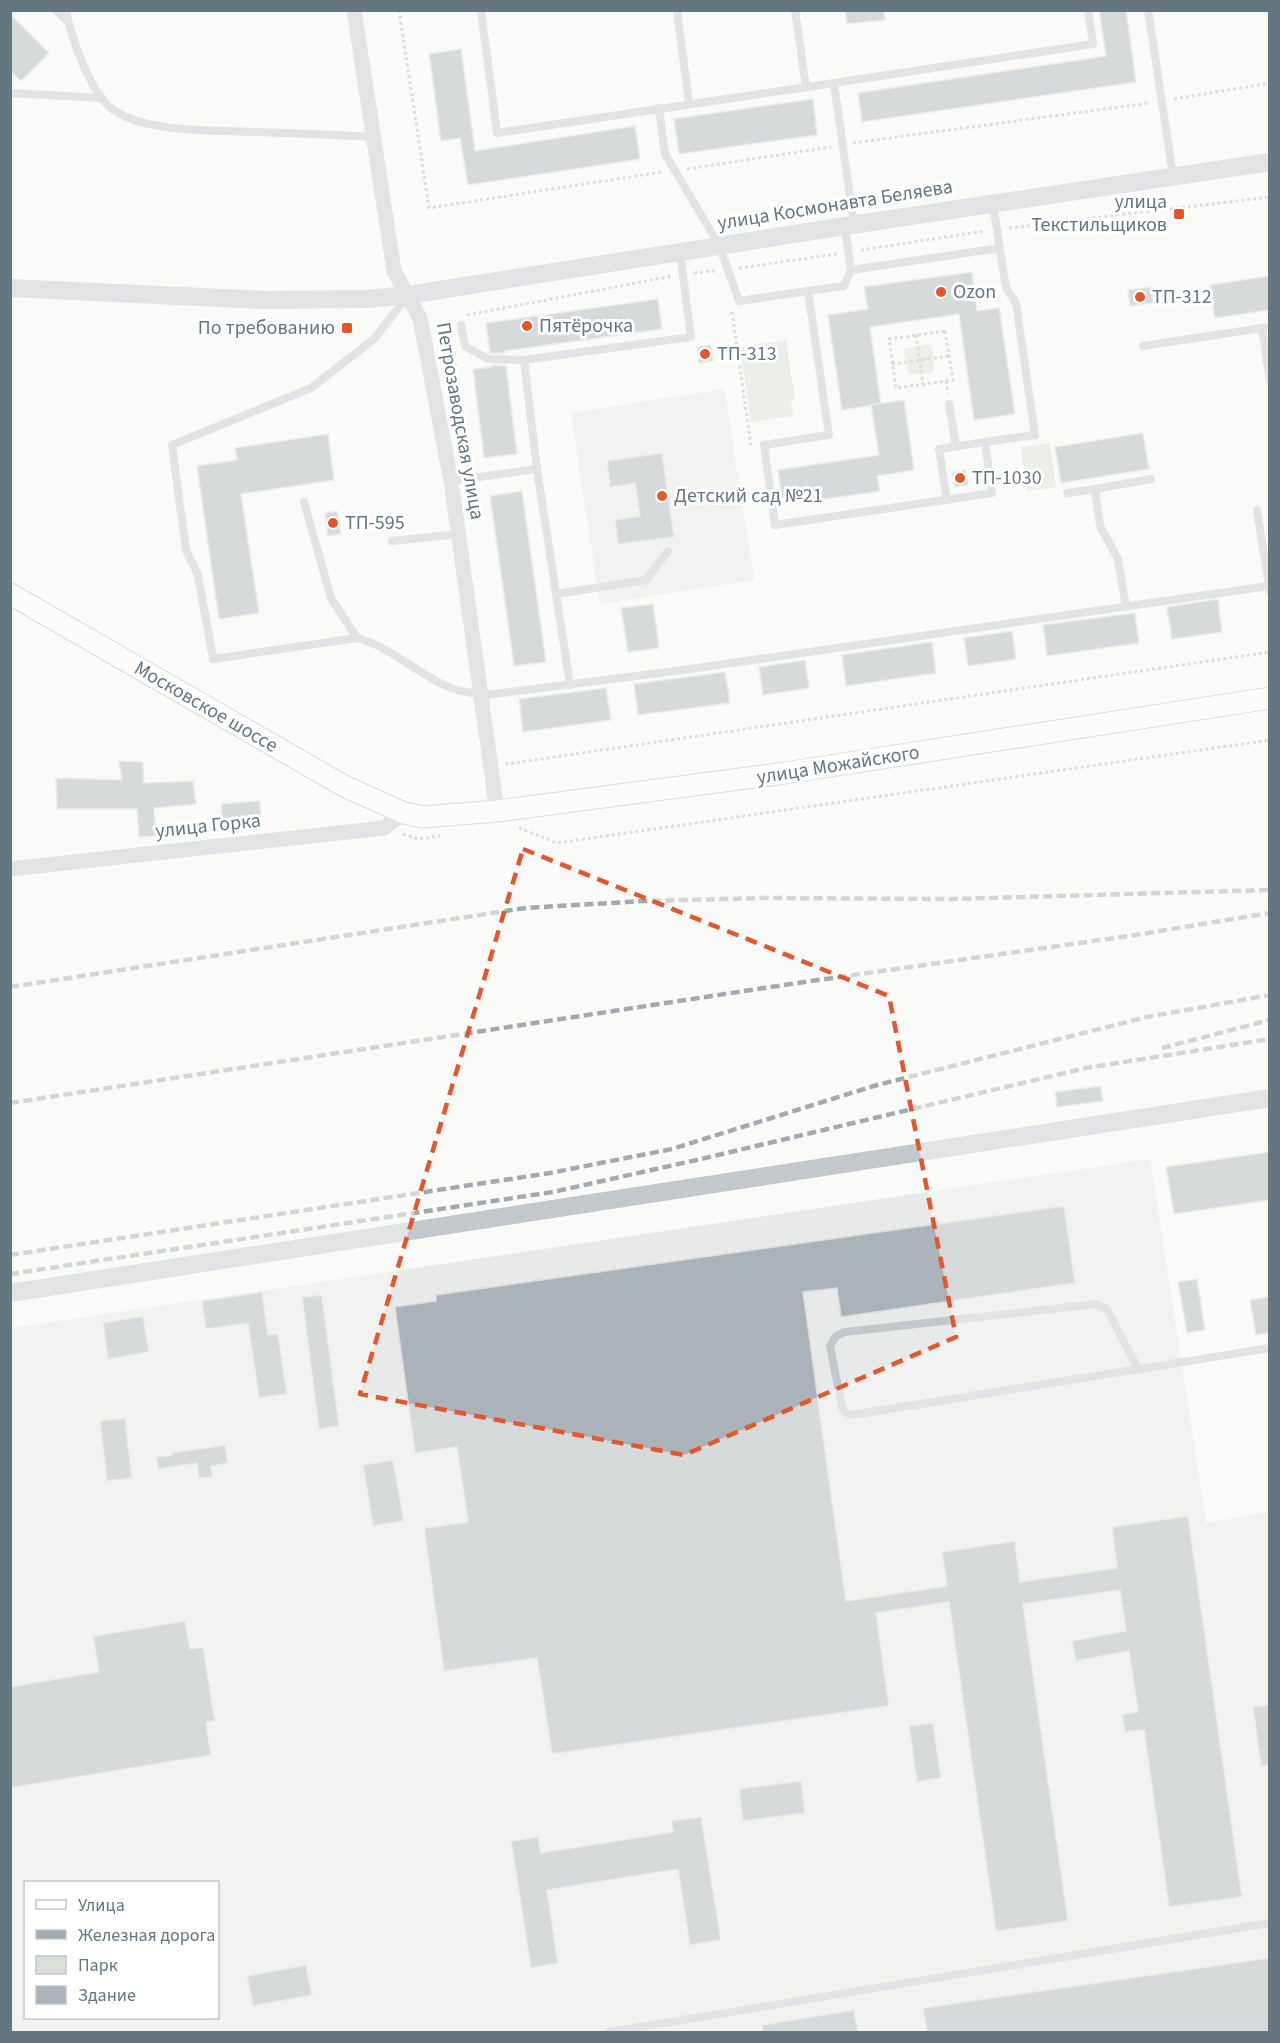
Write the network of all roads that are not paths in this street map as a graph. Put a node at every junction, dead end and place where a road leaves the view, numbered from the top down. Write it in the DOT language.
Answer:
graph roads {
  1 [pos="56,10"];
  2 [pos="66,10"];
  3 [pos="354,10"];
  4 [pos="481,10"];
  5 [pos="677,10"];
  6 [pos="795,10"];
  7 [pos="1088,10"];
  8 [pos="1148,10"];
  9 [pos="68,22"];
  10 [pos="834,83"];
  11 [pos="806,87"];
  12 [pos="10,93"];
  13 [pos="102,98"];
  14 [pos="689,103"];
  15 [pos="659,108"];
  16 [pos="374,137"];
  17 [pos="1269,162"];
  18 [pos="1173,177"];
  19 [pos="993,204"];
  20 [pos="850,225"];
  21 [pos="719,245"];
  22 [pos="1000,248"];
  23 [pos="680,251"];
  24 [pos="851,270"];
  25 [pos="10,288"];
  26 [pos="807,291"];
  27 [pos="408,295"];
  28 [pos="461,321"];
  29 [pos="1265,328"];
  30 [pos="1143,346"];
  31 [pos="524,360"];
  32 [pos="1269,381"];
  33 [pos="949,404"];
  34 [pos="985,442"];
  35 [pos="956,447"];
  36 [pos="537,469"];
  37 [pos="1152,480"];
  38 [pos="451,481"];
  39 [pos="1095,489"];
  40 [pos="1067,493"];
  41 [pos="947,500"];
  42 [pos="304,502"];
  43 [pos="1257,510"];
  44 [pos="459,534"];
  45 [pos="392,540"];
  46 [pos="668,551"];
  47 [pos="1269,588"];
  48 [pos="10,594"];
  49 [pos="556,594"];
  50 [pos="1126,607"];
  51 [pos="357,638"];
  52 [pos="570,685"];
  53 [pos="481,695"];
  54 [pos="1269,698"];
  55 [pos="497,811"];
  56 [pos="404,813"];
  57 [pos="10,869"];
  58 [pos="1269,1098"];
  59 [pos="10,1293"];
  60 [pos="1269,1348"];
  61 [pos="1138,1369"];
  62 [pos="1269,1923"];
  63 [pos="609,2032"];
  1 -- 9 [label="lane"];
  2 -- 9 [label="lane"];
  3 -- 16 [label="street, Петрозаводская улица"];
  4 -- 15 [label="lane"];
  5 -- 14 [label="lane"];
  6 -- 11 [label="lane"];
  7 -- 10 [label="lane"];
  8 -- 18 [label="lane"];
  9 -- 13 [label="lane"];
  10 -- 11 [label="lane"];
  10 -- 20 [label="lane"];
  11 -- 14 [label="lane"];
  12 -- 13 [label="lane"];
  13 -- 16 [label="lane"];
  14 -- 15 [label="lane"];
  15 -- 21 [label="lane"];
  16 -- 27 [label="street, Петрозаводская улица"];
  17 -- 18 [label="street, улица Космонавта Беляева"];
  18 -- 19 [label="street, улица Космонавта Беляева"];
  19 -- 20 [label="street, улица Космонавта Беляева"];
  19 -- 22 [label="lane"];
  20 -- 21 [label="street, улица Космонавта Беляева"];
  20 -- 24 [label="lane"];
  21 -- 23 [label="street, улица Космонавта Беляева"];
  21 -- 26 [label="lane"];
  22 -- 24 [label="lane"];
  22 -- 34 [label="lane"];
  23 -- 27 [label="street, улица Космонавта Беляева"];
  23 -- 31 [label="lane"];
  24 -- 26 [label="lane"];
  25 -- 27 [label="street"];
  26 -- 41 [label="lane"];
  27 -- 38 [label="street, Петрозаводская улица"];
  27 -- 51 [label="lane"];
  28 -- 31 [label="lane"];
  29 -- 30 [label="lane"];
  29 -- 32 [label="lane"];
  31 -- 36 [label="lane"];
  33 -- 35 [label="lane"];
  34 -- 35 [label="lane"];
  34 -- 41 [label="lane"];
  35 -- 41 [label="lane"];
  36 -- 38 [label="lane"];
  36 -- 49 [label="lane"];
  37 -- 39 [label="lane"];
  38 -- 44 [label="street, Петрозаводская улица"];
  39 -- 40 [label="lane"];
  39 -- 50 [label="lane"];
  42 -- 51 [label="lane"];
  43 -- 47 [label="lane"];
  44 -- 45 [label="lane"];
  44 -- 53 [label="street, Петрозаводская улица"];
  46 -- 49 [label="lane"];
  47 -- 50 [label="lane"];
  48 -- 56 [label="main road, Московское шоссе"];
  49 -- 52 [label="lane"];
  50 -- 52 [label="lane"];
  51 -- 53 [label="lane"];
  52 -- 53 [label="lane"];
  53 -- 55 [label="street, Петрозаводская улица"];
  54 -- 55 [label="main road, улица Можайского"];
  55 -- 56 [label="main road, улица Можайского"];
  56 -- 57 [label="street, улица Горка"];
  58 -- 59 [label="street"];
  60 -- 61 [label="lane"];
  61 -- 61 [label="lane"];
  62 -- 63 [label="lane"];
}
